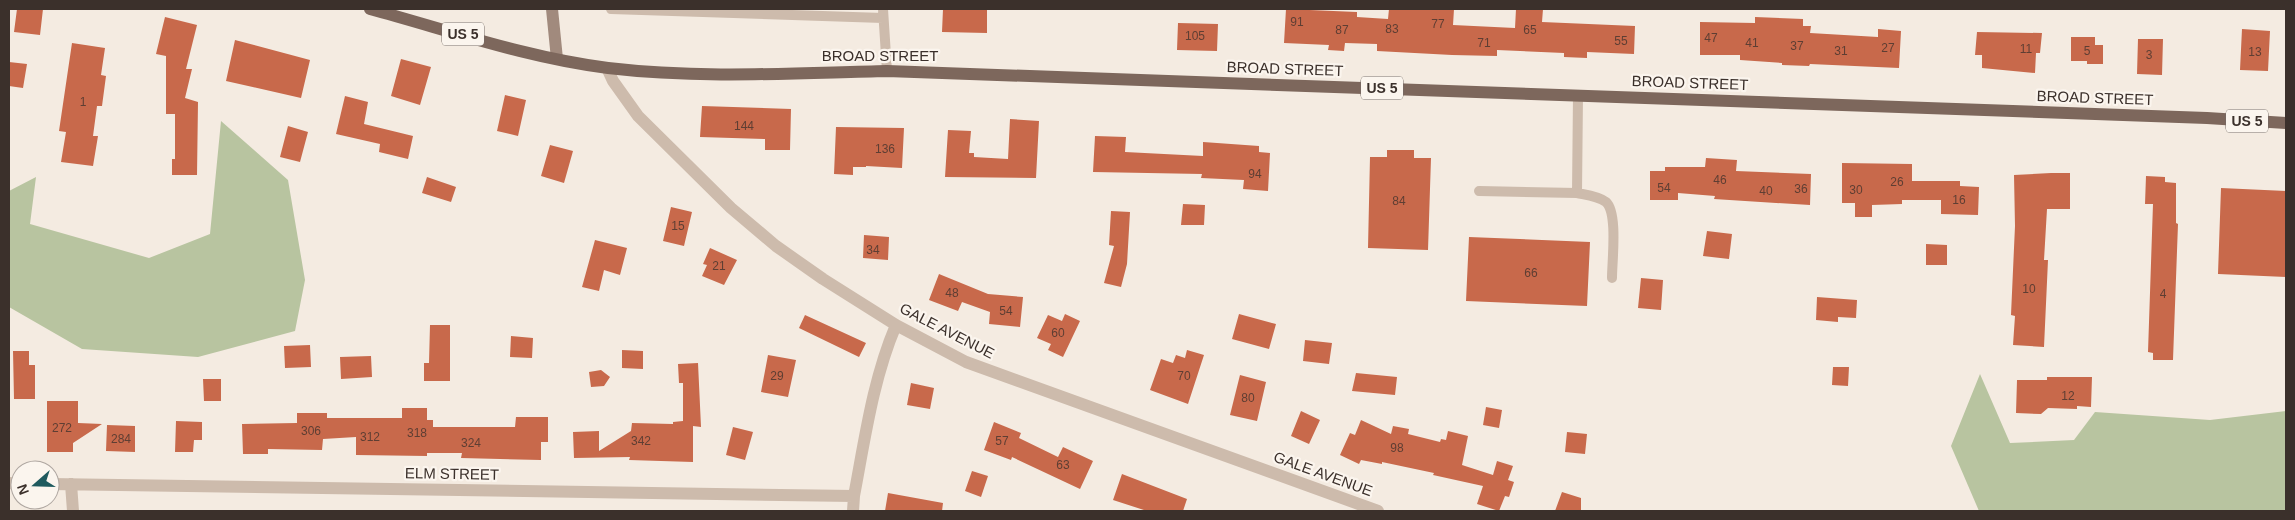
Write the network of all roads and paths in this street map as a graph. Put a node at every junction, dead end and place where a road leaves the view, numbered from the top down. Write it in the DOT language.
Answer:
graph roads {
  1 [pos="370,9"];
  2 [pos="552,9"];
  3 [pos="611,9"];
  4 [pos="678,10"];
  5 [pos="883,14"];
  6 [pos="558,59"];
  7 [pos="607,68"];
  8 [pos="887,70"];
  9 [pos="1578,95"];
  10 [pos="2286,123"];
  11 [pos="1479,191"];
  12 [pos="1577,193"];
  13 [pos="1612,278"];
  14 [pos="896,325"];
  15 [pos="60,484"];
  16 [pos="71,484"];
  17 [pos="854,496"];
  18 [pos="73,511"];
  19 [pos="853,511"];
  20 [pos="1378,511"];
  1 -- 6 [label="main road, BROAD STREET / US 5"];
  2 -- 6 [label="main road"];
  3 -- 4 [label="lane"];
  4 -- 5 [label="lane"];
  5 -- 8 [label="lane"];
  6 -- 7 [label="main road, BROAD STREET / US 5"];
  7 -- 8 [label="main road, BROAD STREET / US 5"];
  7 -- 14 [label="street, GALE AVENUE"];
  8 -- 9 [label="main road, BROAD STREET / US 5"];
  9 -- 10 [label="main road, BROAD STREET / US 5"];
  9 -- 12 [label="lane"];
  11 -- 12 [label="lane"];
  12 -- 13 [label="lane"];
  14 -- 17 [label="street"];
  14 -- 20 [label="street, GALE AVENUE"];
  15 -- 16 [label="street, ELM STREET"];
  16 -- 17 [label="street, ELM STREET"];
  16 -- 18 [label="street"];
  17 -- 19 [label="street"];
}
